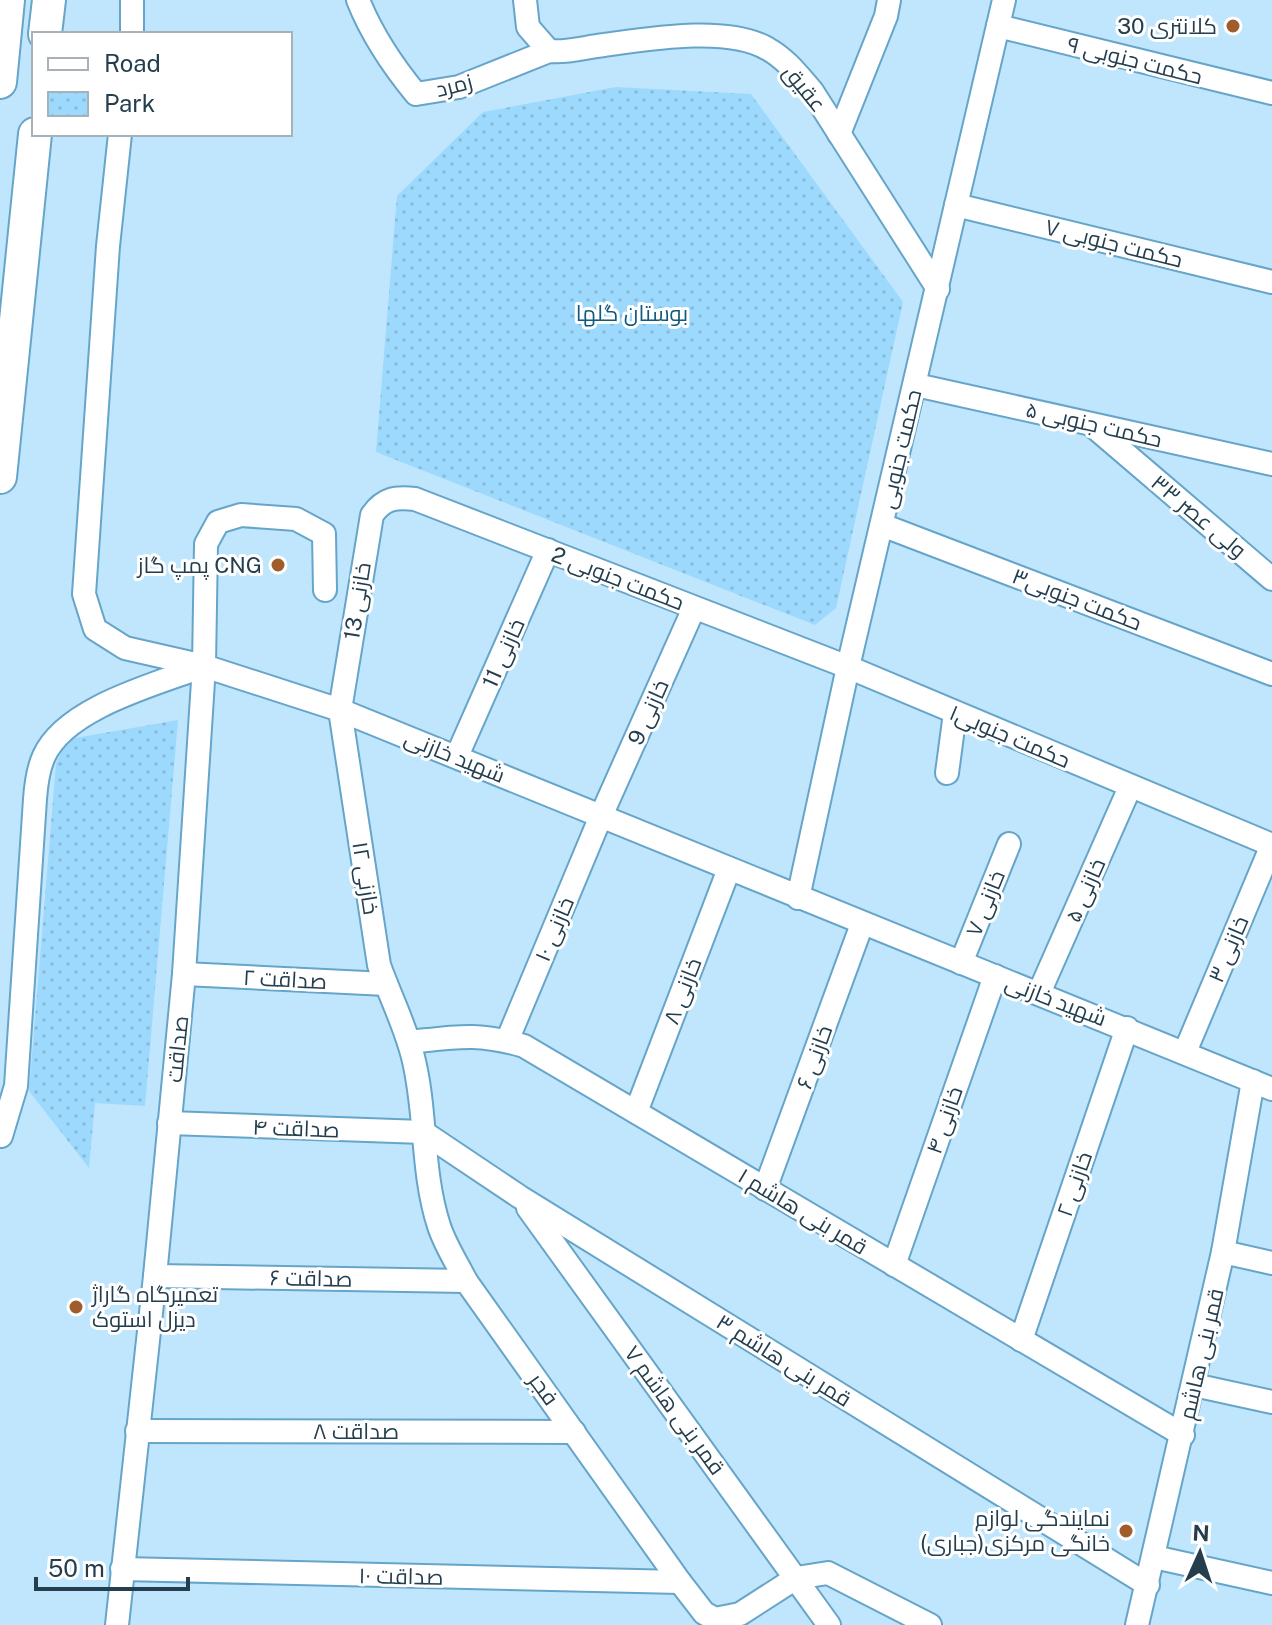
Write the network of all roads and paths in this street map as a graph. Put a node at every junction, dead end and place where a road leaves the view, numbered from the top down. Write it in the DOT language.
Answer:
graph roads {
  1 [pos="8,0"];
  2 [pos="49,0"];
  3 [pos="132,0"];
  4 [pos="358,0"];
  5 [pos="525,0"];
  6 [pos="889,0"];
  7 [pos="1004,0"];
  8 [pos="998,26"];
  9 [pos="45,32"];
  10 [pos="132,32"];
  11 [pos="549,51"];
  12 [pos="0,82"];
  13 [pos="1272,93"];
  14 [pos="839,134"];
  15 [pos="35,136"];
  16 [pos="120,136"];
  17 [pos="956,205"];
  18 [pos="1272,282"];
  19 [pos="938,289"];
  20 [pos="916,385"];
  21 [pos="1089,423"];
  22 [pos="1272,464"];
  23 [pos="0,477"];
  24 [pos="387,499"];
  25 [pos="882,525"];
  26 [pos="548,550"];
  27 [pos="1272,579"];
  28 [pos="325,590"];
  29 [pos="694,608"];
  30 [pos="204,666"];
  31 [pos="848,667"];
  32 [pos="1272,674"];
  33 [pos="340,710"];
  34 [pos="955,713"];
  35 [pos="457,756"];
  36 [pos="947,773"];
  37 [pos="1130,787"];
  38 [pos="601,816"];
  39 [pos="1009,844"];
  40 [pos="1272,845"];
  41 [pos="729,869"];
  42 [pos="798,898"];
  43 [pos="862,924"];
  44 [pos="961,963"];
  45 [pos="184,974"];
  46 [pos="995,976"];
  47 [pos="386,984"];
  48 [pos="1039,993"];
  49 [pos="1127,1028"];
  50 [pos="507,1041"];
  51 [pos="409,1042"];
  52 [pos="1185,1052"];
  53 [pos="1263,1085"];
  54 [pos="636,1112"];
  55 [pos="169,1123"];
  56 [pos="423,1132"];
  57 [pos="1,1136"];
  58 [pos="765,1189"];
  59 [pos="520,1197"];
  60 [pos="1223,1252"];
  61 [pos="1272,1263"];
  62 [pos="894,1265"];
  63 [pos="155,1276"];
  64 [pos="466,1281"];
  65 [pos="1021,1340"];
  66 [pos="1194,1385"];
  67 [pos="1272,1402"];
  68 [pos="137,1431"];
  69 [pos="574,1432"];
  70 [pos="1183,1435"];
  71 [pos="1154,1557"];
  72 [pos="122,1569"];
  73 [pos="796,1578"];
  74 [pos="680,1582"];
  75 [pos="1272,1583"];
  76 [pos="1148,1585"];
  77 [pos="117,1625"];
  78 [pos="829,1625"];
  79 [pos="930,1625"];
  80 [pos="1137,1625"];
  1 -- 12 [label="highway"];
  2 -- 9 [label="highway"];
  3 -- 10 [label="street"];
  4 -- 11 [label="street, زمرد"];
  5 -- 11 [label="street"];
  6 -- 14 [label="street"];
  7 -- 8 [label="street, حکمت جنوبی"];
  8 -- 13 [label="street, حکمت جنوبی ۹"];
  8 -- 17 [label="street, حکمت جنوبی"];
  11 -- 14 [label="street, عقیق"];
  14 -- 19 [label="street, عقیق"];
  15 -- 23 [label="highway"];
  16 -- 30 [label="street, شهید خازنی"];
  17 -- 18 [label="street, حکمت جنوبی ۷"];
  17 -- 19 [label="street, حکمت جنوبی"];
  19 -- 20 [label="street, حکمت جنوبی"];
  20 -- 21 [label="street, حکمت جنوبی ۵"];
  20 -- 25 [label="street, حکمت جنوبی"];
  21 -- 22 [label="street, حکمت جنوبی ۵"];
  21 -- 27 [label="street, ولی عصر ۳۳"];
  24 -- 26 [label="street, حکمت جنوبی 2"];
  24 -- 33 [label="street, خازنی 13"];
  25 -- 31 [label="street, حکمت جنوبی"];
  25 -- 32 [label="street, حکمت جنوبی۳"];
  26 -- 29 [label="street, حکمت جنوبی 2"];
  26 -- 35 [label="street, خازنی 11"];
  28 -- 30 [label="street, صداقت"];
  29 -- 31 [label="street, حکمت جنوبی 2"];
  29 -- 38 [label="street, خازنی 9"];
  30 -- 33 [label="street, شهید خازنی"];
  30 -- 45 [label="street, صداقت"];
  30 -- 57 [label="street"];
  31 -- 34 [label="street, حکمت جنوبی۱"];
  31 -- 42 [label="street, حکمت جنوبی"];
  33 -- 35 [label="street, شهید خازنی"];
  33 -- 47 [label="street, خازنی ۱۲"];
  34 -- 36 [label="street"];
  34 -- 37 [label="street, حکمت جنوبی۱"];
  35 -- 38 [label="street, شهید خازنی"];
  37 -- 40 [label="street, حکمت جنوبی۱"];
  37 -- 48 [label="street, خازنی ۵"];
  38 -- 41 [label="street, شهید خازنی"];
  38 -- 50 [label="street, خازنی ۱۰"];
  39 -- 44 [label="street, خازنی ۷"];
  40 -- 52 [label="street, خازنی ۳"];
  41 -- 42 [label="street, شهید خازنی"];
  41 -- 54 [label="street, خازنی ۸"];
  42 -- 43 [label="street, شهید خازنی"];
  43 -- 44 [label="street, شهید خازنی"];
  43 -- 58 [label="street, خازنی ۶"];
  44 -- 46 [label="street, شهید خازنی"];
  45 -- 47 [label="street, صداقت ۲"];
  45 -- 55 [label="street, صداقت"];
  46 -- 48 [label="street, شهید خازنی"];
  46 -- 62 [label="street, خازنی ۴"];
  47 -- 51 [label="street, خازنی ۱۲"];
  48 -- 49 [label="street, شهید خازنی"];
  49 -- 52 [label="street, شهید خازنی"];
  49 -- 65 [label="street, خازنی ۲"];
  50 -- 51 [label="street, قمر بنی هاشم ۱"];
  50 -- 54 [label="street, قمر بنی هاشم ۱"];
  51 -- 56 [label="street, فجر"];
  52 -- 53 [label="street, شهید خازنی"];
  53 -- 60 [label="street, قمر بنی هاشم"];
  54 -- 58 [label="street, قمر بنی هاشم ۱"];
  55 -- 56 [label="street, صداقت ۴"];
  55 -- 63 [label="street, صداقت"];
  56 -- 59 [label="street, قمر بنی هاشم ۳"];
  56 -- 64 [label="street, فجر"];
  58 -- 62 [label="street, قمر بنی هاشم ۱"];
  59 -- 73 [label="street, قمر بنی هاشم ۷"];
  59 -- 76 [label="street, قمر بنی هاشم ۳"];
  60 -- 61 [label="street"];
  60 -- 66 [label="street, قمر بنی هاشم"];
  62 -- 65 [label="street, قمر بنی هاشم ۱"];
  63 -- 64 [label="street, صداقت ۶"];
  63 -- 68 [label="street, صداقت"];
  64 -- 69 [label="street, فجر"];
  65 -- 70 [label="street, قمر بنی هاشم ۱"];
  66 -- 67 [label="street"];
  66 -- 70 [label="street, قمر بنی هاشم"];
  68 -- 69 [label="street, صداقت ۸"];
  68 -- 72 [label="street, صداقت"];
  69 -- 74 [label="street, فجر"];
  70 -- 71 [label="street, قمر بنی هاشم"];
  71 -- 75 [label="street"];
  71 -- 76 [label="street, قمر بنی هاشم"];
  72 -- 74 [label="street, صداقت ۱۰"];
  72 -- 77 [label="street"];
  73 -- 74 [label="street, فجر"];
  73 -- 78 [label="street, قمر بنی هاشم ۷"];
  73 -- 79 [label="street"];
  76 -- 80 [label="street, قمر بنی هاشم"];
}
